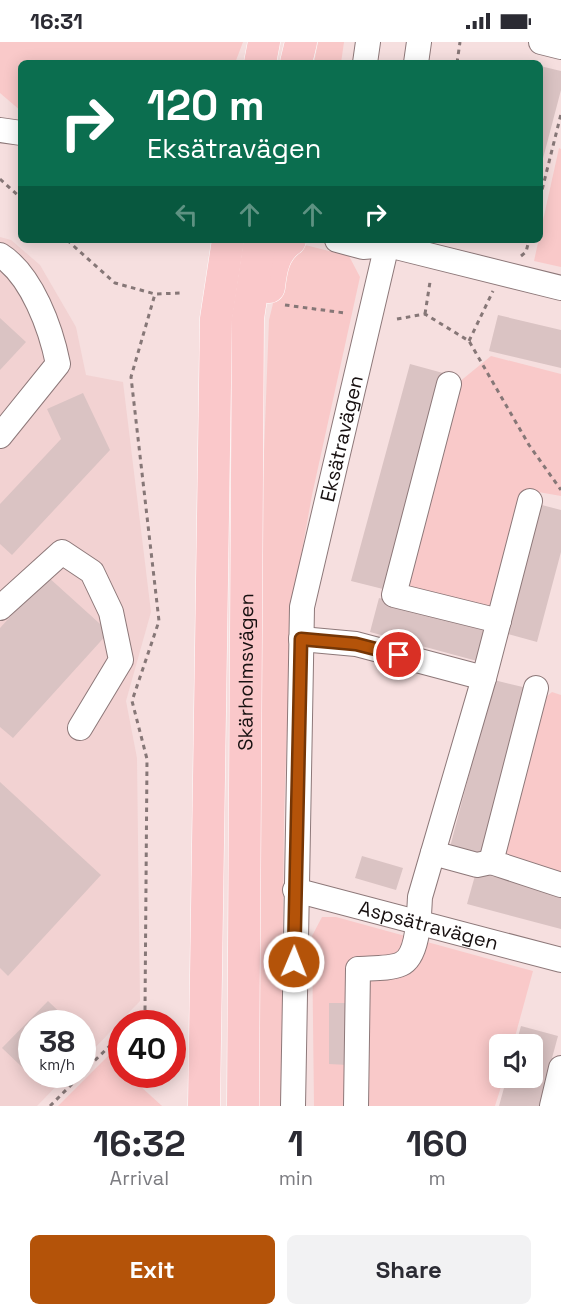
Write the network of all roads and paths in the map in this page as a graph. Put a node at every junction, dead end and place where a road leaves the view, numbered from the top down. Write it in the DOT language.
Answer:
graph roads {
  1 [pos="264,42"];
  2 [pos="301,42"];
  3 [pos="368,42"];
  4 [pos="419,42"];
  5 [pos="460,42"];
  6 [pos="541,42"];
  7 [pos="561,47"];
  8 [pos="261,60"];
  9 [pos="297,60"];
  10 [pos="365,60"];
  11 [pos="416,60"];
  12 [pos="457,60"];
  13 [pos="561,114"];
  14 [pos="0,130"];
  15 [pos="18,133"];
  16 [pos="0,179"];
  17 [pos="543,186"];
  18 [pos="18,195"];
  19 [pos="70,243"];
  20 [pos="228,243"];
  21 [pos="260,243"];
  22 [pos="287,243"];
  23 [pos="348,243"];
  24 [pos="381,243"];
  25 [pos="386,243"];
  26 [pos="390,243"];
  27 [pos="0,255"];
  28 [pos="430,282"];
  29 [pos="561,288"];
  30 [pos="180,293"];
  31 [pos="155,294"];
  32 [pos="281,305"];
  33 [pos="345,313"];
  34 [pos="425,314"];
  35 [pos="398,319"];
  36 [pos="248,384"];
  37 [pos="449,384"];
  38 [pos="0,436"];
  39 [pos="561,490"];
  40 [pos="530,501"];
  41 [pos="0,608"];
  42 [pos="499,621"];
  43 [pos="301,639"];
  44 [pos="484,678"];
  45 [pos="536,688"];
  46 [pos="80,728"];
  47 [pos="433,854"];
  48 [pos="491,862"];
  49 [pos="561,885"];
  50 [pos="295,890"];
  51 [pos="419,923"];
  52 [pos="561,960"];
  53 [pos="145,1010"];
  54 [pos="108,1048"];
  55 [pos="96,1060"];
  56 [pos="561,1068"];
  57 [pos="68,1088"];
  58 [pos="50,1106"];
  59 [pos="204,1106"];
  60 [pos="243,1106"];
  61 [pos="292,1106"];
  62 [pos="356,1106"];
  63 [pos="552,1106"];
  1 -- 8 [label="main road"];
  2 -- 9 [label="main road"];
  3 -- 10 [label="street"];
  4 -- 11 [label="street"];
  5 -- 12 [label="path"];
  6 -- 7 [label="street"];
  13 -- 17 [label="path"];
  14 -- 15 [label="street"];
  16 -- 18 [label="path"];
  19 -- 31 [label="path"];
  20 -- 59 [label="main road, Skärholmsvägen"];
  21 -- 36 [label="main road, Skärholmsvägen"];
  22 -- 36 [label="main road"];
  23 -- 24 [label="street"];
  25 -- 43 [label="street, Eksätravägen"];
  26 -- 29 [label="street"];
  27 -- 38 [label="street"];
  28 -- 34 [label="path"];
  30 -- 31 [label="path"];
  31 -- 53 [label="path"];
  32 -- 33 [label="path"];
  34 -- 35 [label="path"];
  34 -- 39 [label="path"];
  36 -- 60 [label="main road, Skärholmsvägen"];
  37 -- 42 [label="street"];
  40 -- 42 [label="street"];
  41 -- 46 [label="street"];
  42 -- 44 [label="street"];
  43 -- 44 [label="street"];
  43 -- 50 [label="street, Eksätravägen"];
  44 -- 47 [label="street"];
  45 -- 48 [label="street"];
  47 -- 48 [label="street"];
  47 -- 51 [label="street"];
  48 -- 49 [label="street"];
  50 -- 51 [label="street, Aspsätravägen"];
  50 -- 61 [label="street, Eksätravägen"];
  51 -- 52 [label="street, Aspsätravägen"];
  51 -- 62 [label="street"];
  54 -- 55 [label="path"];
  56 -- 63 [label="street"];
  57 -- 58 [label="path"];
}
